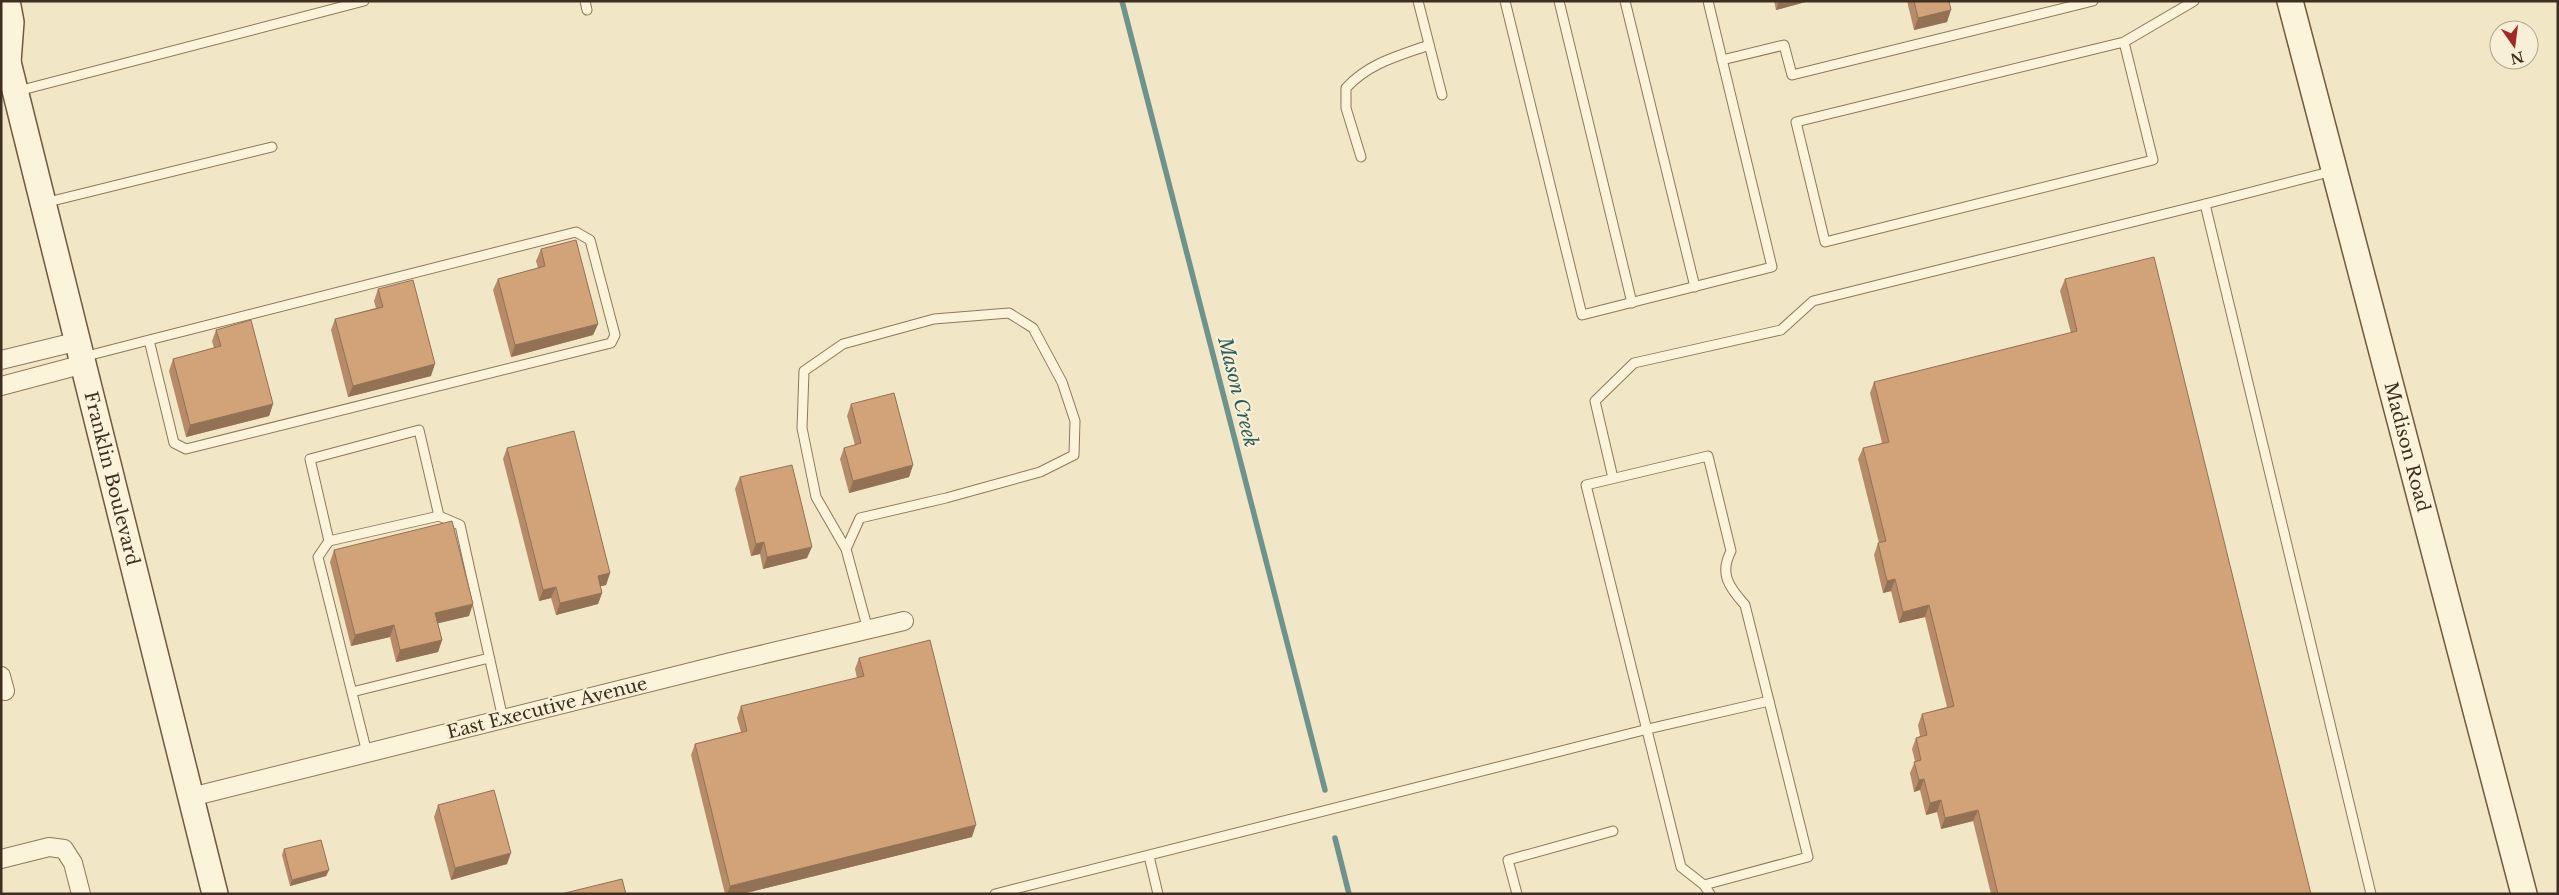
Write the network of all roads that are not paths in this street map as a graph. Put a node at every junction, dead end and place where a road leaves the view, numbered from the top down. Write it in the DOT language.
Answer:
graph roads {
  1 [pos="7,1"];
  2 [pos="364,1"];
  3 [pos="1418,1"];
  4 [pos="1505,1"];
  5 [pos="1559,1"];
  6 [pos="1625,1"];
  7 [pos="1708,1"];
  8 [pos="2093,1"];
  9 [pos="2194,1"];
  10 [pos="2290,1"];
  11 [pos="2124,42"];
  12 [pos="1429,45"];
  13 [pos="5,56"];
  14 [pos="1722,60"];
  15 [pos="16,92"];
  16 [pos="1442,95"];
  17 [pos="272,148"];
  18 [pos="1360,157"];
  19 [pos="2334,171"];
  20 [pos="44,203"];
  21 [pos="2205,204"];
  22 [pos="1695,287"];
  23 [pos="1632,303"];
  24 [pos="149,340"];
  25 [pos="82,354"];
  26 [pos="1,360"];
  27 [pos="1,386"];
  28 [pos="1613,478"];
  29 [pos="439,516"];
  30 [pos="329,541"];
  31 [pos="846,549"];
  32 [pos="904,621"];
  33 [pos="868,630"];
  34 [pos="489,658"];
  35 [pos="352,692"];
  36 [pos="1769,700"];
  37 [pos="503,719"];
  38 [pos="1648,729"];
  39 [pos="367,753"];
  40 [pos="191,797"];
  41 [pos="1614,830"];
  42 [pos="1149,856"];
  43 [pos="1,859"];
  44 [pos="1704,885"];
  45 [pos="81,894"];
  46 [pos="215,894"];
  47 [pos="995,894"];
  48 [pos="1158,894"];
  49 [pos="1517,894"];
  50 [pos="1710,894"];
  51 [pos="2371,894"];
  52 [pos="2524,894"];
  1 -- 13 [label="street, Franklin Boulevard"];
  2 -- 15 [label="lane"];
  3 -- 12 [label="lane"];
  4 -- 23 [label="lane"];
  5 -- 23 [label="lane"];
  6 -- 22 [label="lane"];
  7 -- 14 [label="lane"];
  8 -- 14 [label="lane"];
  9 -- 11 [label="lane"];
  10 -- 19 [label="street, Madison Road"];
  11 -- 11 [label="lane"];
  12 -- 16 [label="lane"];
  12 -- 18 [label="lane"];
  13 -- 15 [label="street, Franklin Boulevard"];
  14 -- 22 [label="lane"];
  15 -- 20 [label="street, Franklin Boulevard"];
  17 -- 20 [label="lane"];
  19 -- 21 [label="lane"];
  19 -- 52 [label="street, Madison Road"];
  20 -- 25 [label="street, Franklin Boulevard"];
  21 -- 28 [label="lane"];
  21 -- 51 [label="lane"];
  22 -- 23 [label="lane"];
  24 -- 24 [label="lane"];
  24 -- 25 [label="lane"];
  25 -- 26 [label="street"];
  25 -- 27 [label="street"];
  25 -- 40 [label="street, Franklin Boulevard"];
  28 -- 36 [label="lane"];
  28 -- 38 [label="lane"];
  29 -- 30 [label="lane"];
  29 -- 30 [label="lane"];
  29 -- 34 [label="lane"];
  30 -- 35 [label="lane"];
  31 -- 31 [label="lane"];
  31 -- 33 [label="lane"];
  32 -- 33 [label="street, East Executive Avenue"];
  33 -- 37 [label="street, East Executive Avenue"];
  34 -- 35 [label="lane"];
  34 -- 37 [label="lane"];
  35 -- 39 [label="lane"];
  36 -- 38 [label="lane"];
  36 -- 44 [label="lane"];
  37 -- 39 [label="street, East Executive Avenue"];
  38 -- 42 [label="lane"];
  38 -- 44 [label="lane"];
  39 -- 40 [label="street, East Executive Avenue"];
  40 -- 46 [label="street, Franklin Boulevard"];
  41 -- 49 [label="lane"];
  42 -- 47 [label="lane"];
  42 -- 48 [label="lane"];
  43 -- 45 [label="street"];
  44 -- 50 [label="lane"];
}
